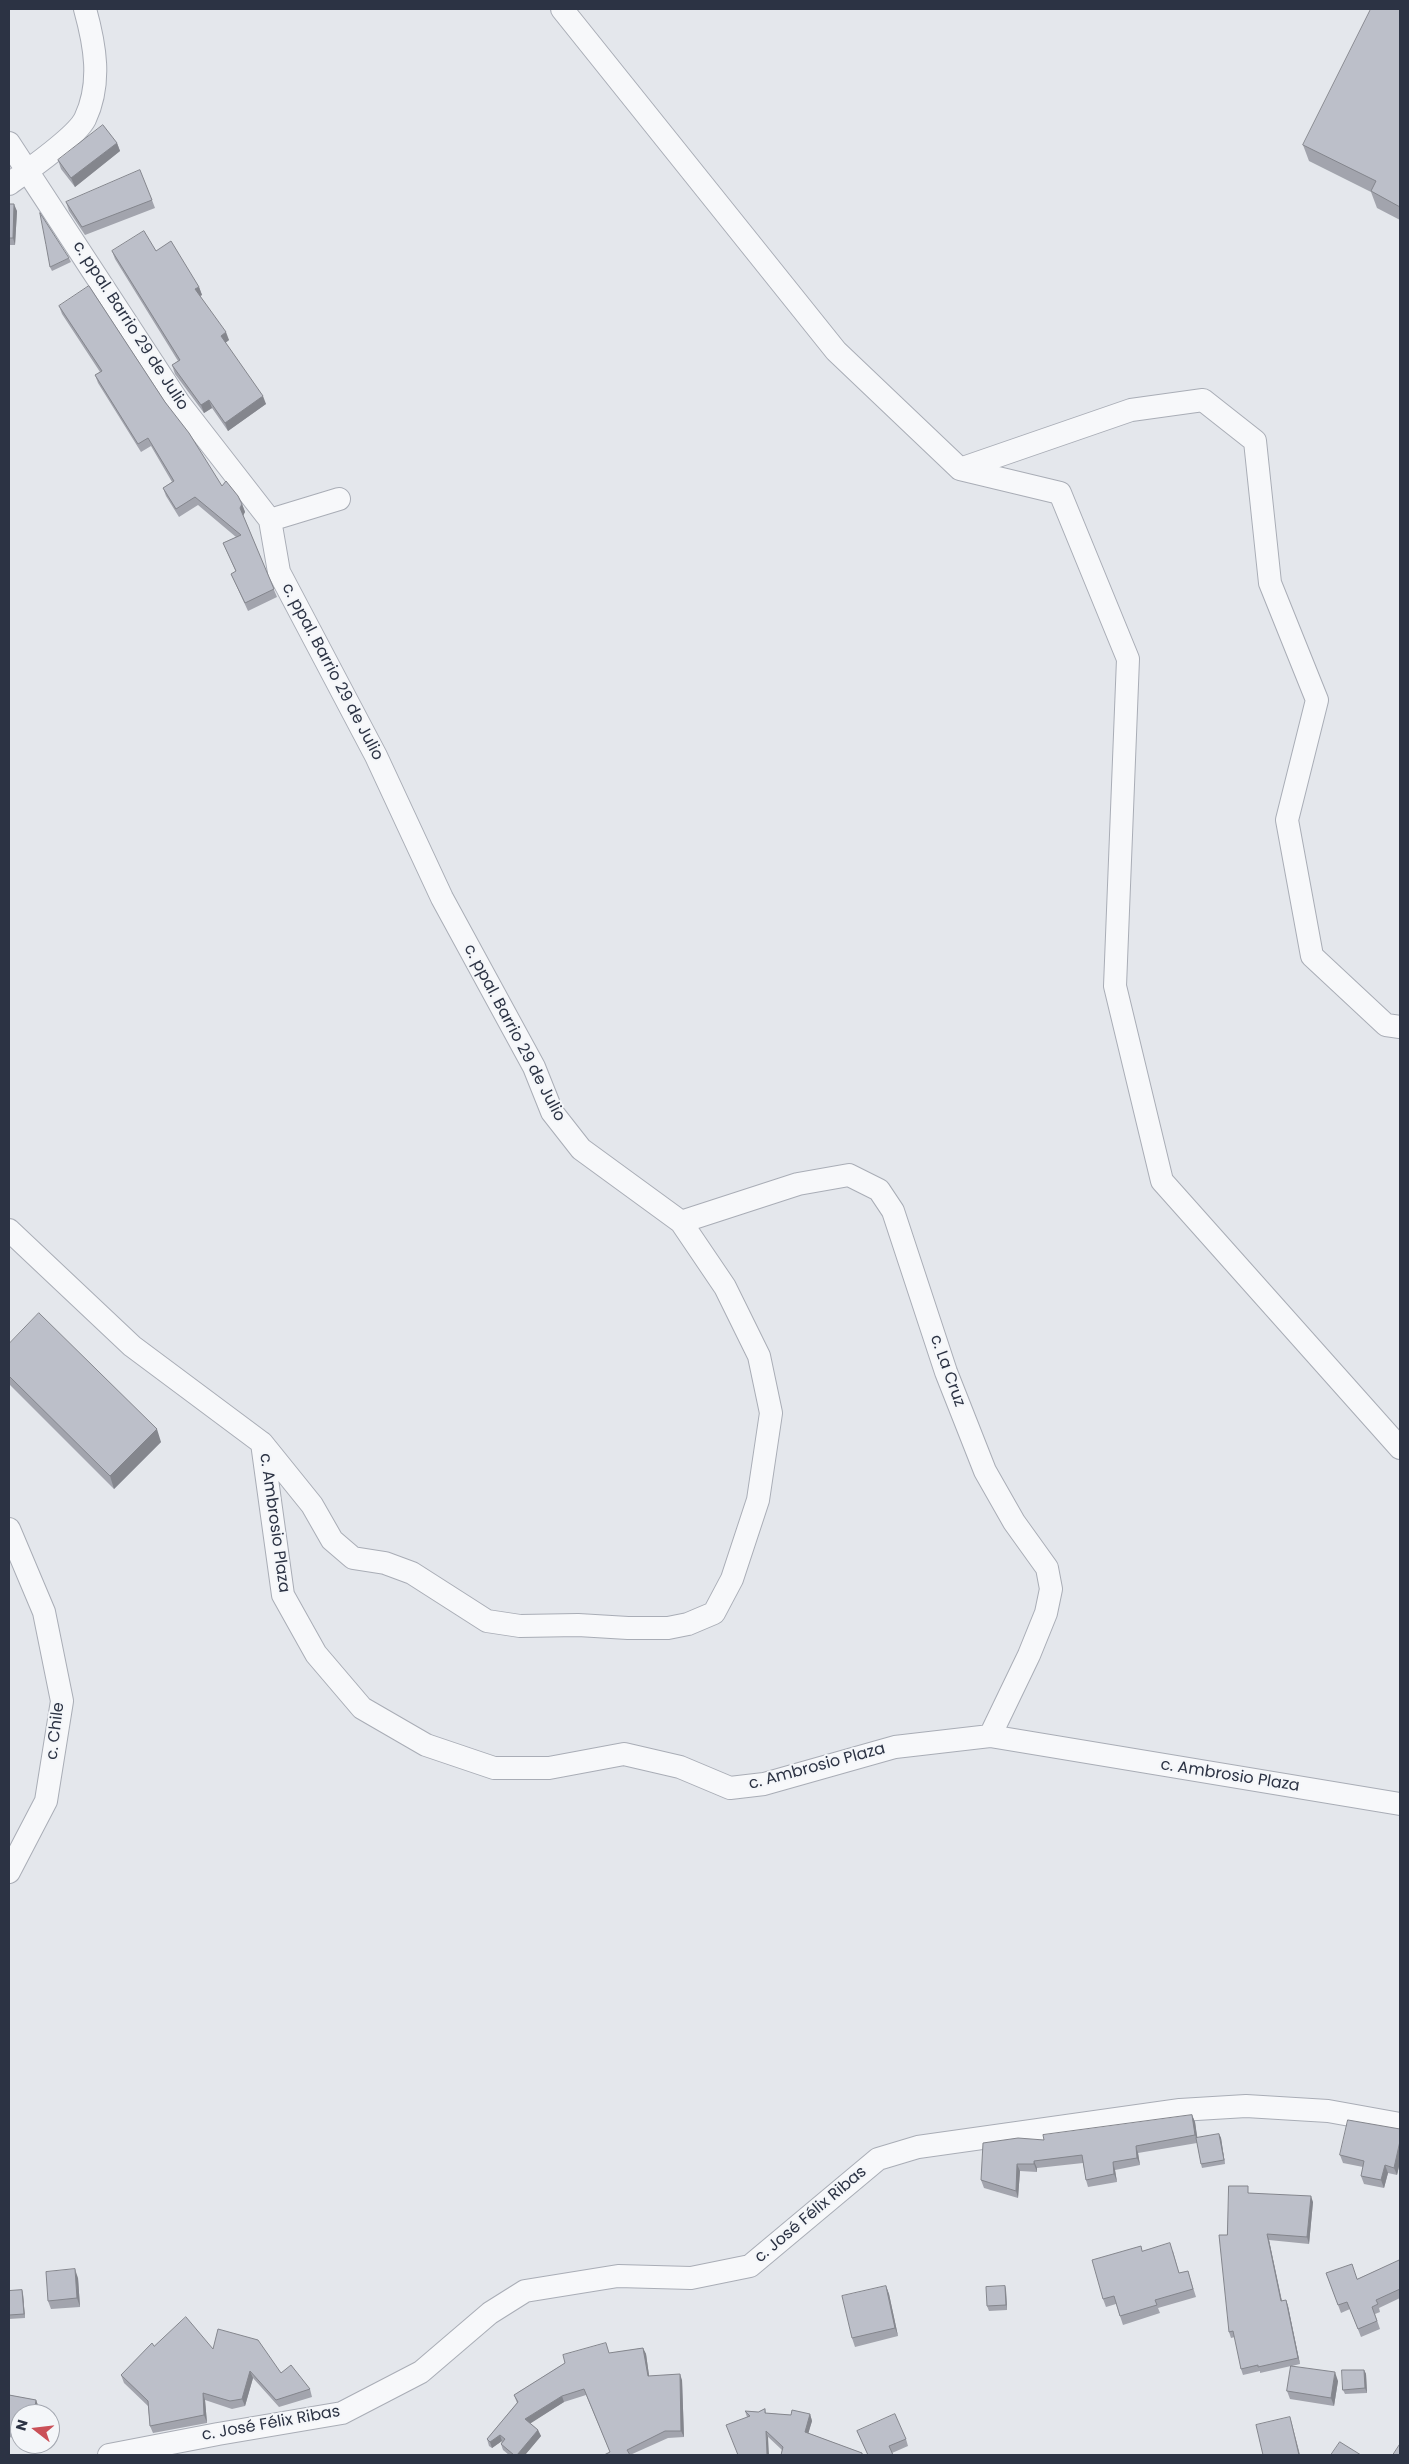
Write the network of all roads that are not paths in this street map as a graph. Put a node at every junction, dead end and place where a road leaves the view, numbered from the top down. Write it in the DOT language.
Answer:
graph roads {
  1 [pos="85,9"];
  2 [pos="562,9"];
  3 [pos="9,143"];
  4 [pos="28,170"];
  5 [pos="9,184"];
  6 [pos="960,469"];
  7 [pos="339,499"];
  8 [pos="270,520"];
  9 [pos="1400,1027"];
  10 [pos="681,1222"];
  11 [pos="9,1230"];
  12 [pos="262,1443"];
  13 [pos="1400,1448"];
  14 [pos="9,1529"];
  15 [pos="990,1736"];
  16 [pos="1400,1804"];
  17 [pos="9,1872"];
  18 [pos="1400,2124"];
  19 [pos="109,2455"];
  1 -- 4 [label="street"];
  2 -- 6 [label="street"];
  3 -- 4 [label="street, c. ppal. Barrio 29 de Julio"];
  4 -- 5 [label="street"];
  4 -- 8 [label="street, c. ppal. Barrio 29 de Julio"];
  6 -- 9 [label="street"];
  6 -- 13 [label="street"];
  7 -- 8 [label="street"];
  8 -- 10 [label="street, c. ppal. Barrio 29 de Julio"];
  10 -- 12 [label="street, c. ppal. Barrio 29 de Julio"];
  10 -- 15 [label="street, c. La Cruz"];
  11 -- 12 [label="street, c. Ambrosio Plaza"];
  12 -- 15 [label="street, c. Ambrosio Plaza"];
  14 -- 17 [label="street, c. Chile"];
  15 -- 16 [label="street, c. Ambrosio Plaza"];
  18 -- 19 [label="street, c. José Félix Ribas"];
}
